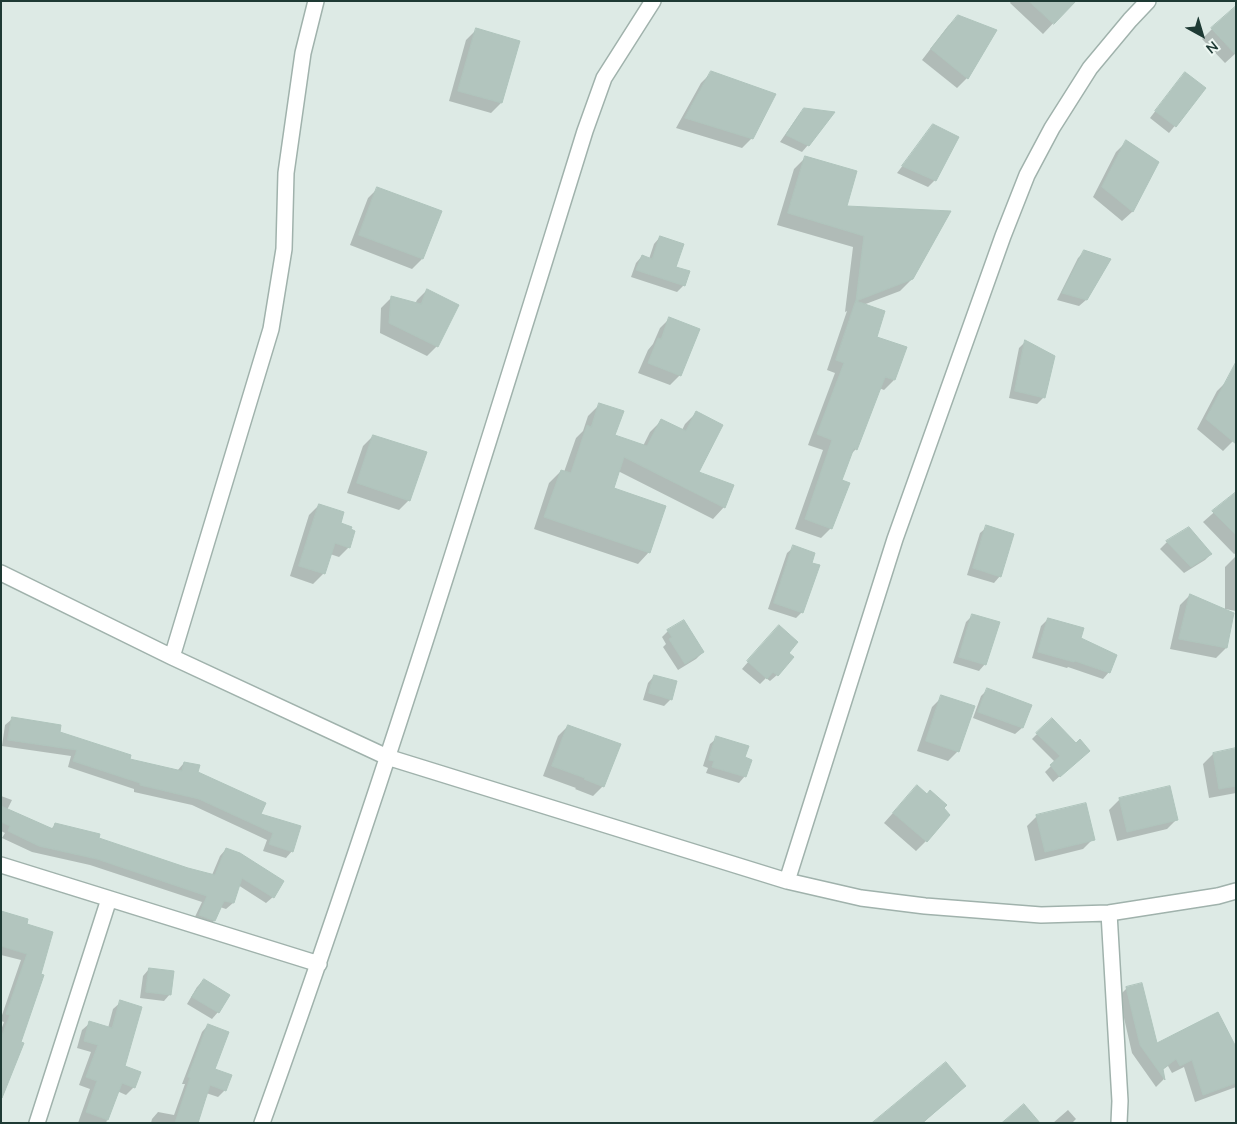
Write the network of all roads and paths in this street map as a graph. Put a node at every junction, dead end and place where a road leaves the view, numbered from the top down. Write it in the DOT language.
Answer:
graph roads {
  1 [pos="316,1"];
  2 [pos="653,1"];
  3 [pos="1148,1"];
  4 [pos="1,573"];
  5 [pos="172,657"];
  6 [pos="387,757"];
  7 [pos="1,865"];
  8 [pos="787,881"];
  9 [pos="1236,892"];
  10 [pos="109,899"];
  11 [pos="1109,913"];
  12 [pos="319,964"];
  13 [pos="37,1123"];
  14 [pos="262,1123"];
  15 [pos="1118,1123"];
  1 -- 5 [label="street"];
  2 -- 6 [label="street"];
  3 -- 8 [label="street"];
  4 -- 5 [label="street"];
  5 -- 6 [label="street"];
  6 -- 8 [label="street"];
  6 -- 12 [label="street"];
  7 -- 10 [label="street"];
  8 -- 11 [label="street"];
  9 -- 11 [label="street"];
  10 -- 12 [label="street"];
  10 -- 13 [label="street"];
  11 -- 15 [label="street"];
  12 -- 14 [label="street"];
}
